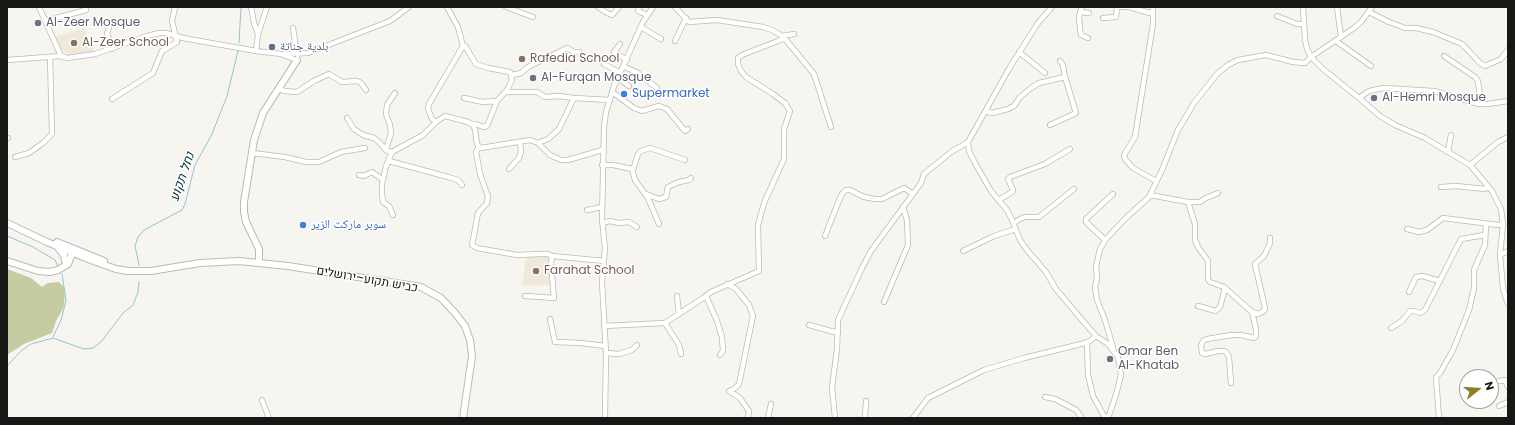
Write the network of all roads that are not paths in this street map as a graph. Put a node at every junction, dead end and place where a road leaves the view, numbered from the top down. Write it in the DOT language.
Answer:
graph roads {
  1 [pos="39,7"];
  2 [pos="86,7"];
  3 [pos="175,7"];
  4 [pos="251,7"];
  5 [pos="267,7"];
  6 [pos="409,7"];
  7 [pos="447,7"];
  8 [pos="506,7"];
  9 [pos="598,7"];
  10 [pos="619,7"];
  11 [pos="639,7"];
  12 [pos="653,7"];
  13 [pos="675,7"];
  14 [pos="1052,7"];
  15 [pos="1118,7"];
  16 [pos="1303,7"];
  17 [pos="1337,7"];
  18 [pos="1372,7"];
  19 [pos="1153,9"];
  20 [pos="1081,10"];
  21 [pos="1369,12"];
  22 [pos="1089,13"];
  23 [pos="647,15"];
  24 [pos="1277,16"];
  25 [pos="533,17"];
  26 [pos="686,18"];
  27 [pos="1103,18"];
  28 [pos="45,21"];
  29 [pos="106,22"];
  30 [pos="1304,24"];
  31 [pos="641,27"];
  32 [pos="293,28"];
  33 [pos="258,34"];
  34 [pos="794,34"];
  35 [pos="176,36"];
  36 [pos="782,37"];
  37 [pos="1341,37"];
  38 [pos="1088,38"];
  39 [pos="661,39"];
  40 [pos="675,41"];
  41 [pos="1336,41"];
  42 [pos="620,44"];
  43 [pos="463,46"];
  44 [pos="112,49"];
  45 [pos="1508,50"];
  46 [pos="256,52"];
  47 [pos="1020,52"];
  48 [pos="61,56"];
  49 [pos="291,56"];
  50 [pos="584,56"];
  51 [pos="1444,56"];
  52 [pos="50,57"];
  53 [pos="298,57"];
  54 [pos="1311,57"];
  55 [pos="7,60"];
  56 [pos="627,60"];
  57 [pos="1060,61"];
  58 [pos="604,64"];
  59 [pos="623,66"];
  60 [pos="1371,66"];
  61 [pos="289,70"];
  62 [pos="1045,73"];
  63 [pos="512,75"];
  64 [pos="619,76"];
  65 [pos="1065,77"];
  66 [pos="629,86"];
  67 [pos="279,88"];
  68 [pos="657,88"];
  69 [pos="366,90"];
  70 [pos="507,90"];
  71 [pos="612,92"];
  72 [pos="395,93"];
  73 [pos="464,98"];
  74 [pos="574,98"];
  75 [pos="1359,98"];
  76 [pos="112,99"];
  77 [pos="610,100"];
  78 [pos="497,101"];
  79 [pos="1508,101"];
  80 [pos="1479,104"];
  81 [pos="986,111"];
  82 [pos="348,118"];
  83 [pos="436,122"];
  84 [pos="473,125"];
  85 [pos="1050,125"];
  86 [pos="831,127"];
  87 [pos="688,129"];
  88 [pos="1451,135"];
  89 [pos="1508,137"];
  90 [pos="520,142"];
  91 [pos="968,142"];
  92 [pos="538,143"];
  93 [pos="479,147"];
  94 [pos="365,148"];
  95 [pos="386,149"];
  96 [pos="1070,149"];
  97 [pos="602,150"];
  98 [pos="392,152"];
  99 [pos="1448,152"];
  100 [pos="252,153"];
  101 [pos="15,157"];
  102 [pos="685,160"];
  103 [pos="389,161"];
  104 [pos="602,165"];
  105 [pos="1470,165"];
  106 [pos="509,169"];
  107 [pos="632,169"];
  108 [pos="359,175"];
  109 [pos="691,178"];
  110 [pos="383,180"];
  111 [pos="1156,181"];
  112 [pos="462,185"];
  113 [pos="1488,186"];
  114 [pos="1441,187"];
  115 [pos="1074,189"];
  116 [pos="645,193"];
  117 [pos="1218,193"];
  118 [pos="913,194"];
  119 [pos="1113,194"];
  120 [pos="1150,195"];
  121 [pos="999,200"];
  122 [pos="1188,202"];
  123 [pos="602,207"];
  124 [pos="903,207"];
  125 [pos="587,210"];
  126 [pos="393,215"];
  127 [pos="602,223"];
  128 [pos="8,224"];
  129 [pos="659,224"];
  130 [pos="1014,224"];
  131 [pos="1486,224"];
  132 [pos="1503,224"];
  133 [pos="637,227"];
  134 [pos="1016,229"];
  135 [pos="1408,229"];
  136 [pos="1485,235"];
  137 [pos="825,236"];
  138 [pos="1270,238"];
  139 [pos="1106,240"];
  140 [pos="57,247"];
  141 [pos="72,251"];
  142 [pos="963,251"];
  143 [pos="1508,251"];
  144 [pos="1500,254"];
  145 [pos="552,256"];
  146 [pos="7,261"];
  147 [pos="604,261"];
  148 [pos="65,262"];
  149 [pos="259,263"];
  150 [pos="61,269"];
  151 [pos="1440,281"];
  152 [pos="726,284"];
  153 [pos="1225,288"];
  154 [pos="1409,292"];
  155 [pos="525,296"];
  156 [pos="677,296"];
  157 [pos="706,296"];
  158 [pos="884,302"];
  159 [pos="1508,304"];
  160 [pos="1198,306"];
  161 [pos="1252,312"];
  162 [pos="679,314"];
  163 [pos="550,319"];
  164 [pos="665,323"];
  165 [pos="809,325"];
  166 [pos="604,326"];
  167 [pos="1391,328"];
  168 [pos="838,333"];
  169 [pos="1109,334"];
  170 [pos="1097,337"];
  171 [pos="1087,342"];
  172 [pos="637,345"];
  173 [pos="605,346"];
  174 [pos="1114,350"];
  175 [pos="606,353"];
  176 [pos="681,354"];
  177 [pos="720,355"];
  178 [pos="1499,381"];
  179 [pos="1231,383"];
  180 [pos="1508,387"];
  181 [pos="1045,397"];
  182 [pos="262,400"];
  183 [pos="866,401"];
  184 [pos="771,404"];
  185 [pos="269,418"];
  186 [pos="463,418"];
  187 [pos="605,418"];
  188 [pos="748,418"];
  189 [pos="768,418"];
  190 [pos="834,418"];
  191 [pos="865,418"];
  192 [pos="913,418"];
  193 [pos="1082,418"];
  194 [pos="1107,418"];
  195 [pos="1439,418"];
  1 -- 28 [label="street"];
  2 -- 28 [label="street"];
  3 -- 35 [label="street"];
  4 -- 33 [label="street"];
  5 -- 33 [label="street"];
  6 -- 53 [label="street"];
  7 -- 43 [label="street"];
  8 -- 25 [label="street"];
  9 -- 10 [label="street"];
  11 -- 23 [label="street"];
  12 -- 23 [label="street"];
  13 -- 26 [label="street"];
  14 -- 47 [label="street"];
  15 -- 19 [label="street"];
  15 -- 27 [label="street"];
  16 -- 30 [label="street"];
  17 -- 37 [label="street"];
  18 -- 21 [label="street"];
  19 -- 111 [label="street"];
  20 -- 22 [label="street"];
  20 -- 38 [label="street"];
  21 -- 37 [label="street"];
  21 -- 45 [label="street"];
  23 -- 31 [label="street"];
  24 -- 30 [label="street"];
  26 -- 36 [label="street"];
  26 -- 40 [label="street"];
  28 -- 48 [label="street"];
  29 -- 44 [label="street"];
  30 -- 54 [label="street"];
  31 -- 39 [label="street"];
  31 -- 56 [label="street"];
  32 -- 53 [label="street"];
  33 -- 46 [label="street"];
  34 -- 36 [label="street"];
  35 -- 44 [label="street"];
  35 -- 46 [label="street"];
  35 -- 76 [label="street"];
  36 -- 86 [label="street"];
  36 -- 152 [label="street"];
  37 -- 41 [label="street"];
  41 -- 54 [label="street"];
  41 -- 60 [label="street"];
  42 -- 56 [label="street"];
  43 -- 63 [label="street"];
  43 -- 83 [label="street"];
  44 -- 48 [label="street"];
  46 -- 49 [label="street"];
  47 -- 62 [label="street"];
  47 -- 81 [label="street"];
  48 -- 52 [label="street"];
  49 -- 53 [label="street"];
  49 -- 61 [label="street"];
  50 -- 63 [label="street"];
  51 -- 80 [label="street"];
  52 -- 55 [label="street"];
  52 -- 101 [label="street"];
  53 -- 61 [label="main road"];
  54 -- 75 [label="street"];
  54 -- 111 [label="street"];
  56 -- 59 [label="street"];
  57 -- 65 [label="street"];
  58 -- 64 [label="street"];
  59 -- 64 [label="street"];
  59 -- 68 [label="street"];
  61 -- 67 [label="main road"];
  63 -- 70 [label="street"];
  64 -- 66 [label="street"];
  64 -- 71 [label="street"];
  65 -- 81 [label="street"];
  65 -- 85 [label="street"];
  67 -- 69 [label="street"];
  67 -- 100 [label="main road"];
  70 -- 74 [label="street"];
  70 -- 78 [label="street"];
  71 -- 77 [label="street"];
  71 -- 87 [label="street"];
  72 -- 95 [label="street"];
  73 -- 78 [label="street"];
  74 -- 77 [label="street"];
  74 -- 92 [label="street"];
  75 -- 80 [label="street"];
  75 -- 99 [label="street"];
  77 -- 97 [label="street"];
  78 -- 84 [label="street"];
  79 -- 80 [label="street"];
  81 -- 91 [label="street"];
  82 -- 95 [label="street"];
  83 -- 84 [label="street"];
  83 -- 98 [label="street"];
  84 -- 93 [label="street"];
  88 -- 99 [label="street"];
  89 -- 105 [label="street"];
  90 -- 92 [label="street"];
  90 -- 93 [label="street"];
  90 -- 106 [label="street"];
  91 -- 118 [label="street"];
  91 -- 121 [label="street"];
  92 -- 97 [label="street"];
  93 -- 145 [label="street"];
  94 -- 100 [label="street"];
  95 -- 98 [label="street"];
  96 -- 121 [label="street"];
  97 -- 104 [label="street"];
  98 -- 103 [label="street"];
  99 -- 105 [label="street"];
  100 -- 149 [label="main road"];
  102 -- 107 [label="street"];
  103 -- 110 [label="street"];
  103 -- 112 [label="street"];
  104 -- 107 [label="street"];
  104 -- 123 [label="street"];
  105 -- 113 [label="street"];
  107 -- 116 [label="street"];
  108 -- 110 [label="street"];
  109 -- 116 [label="street"];
  110 -- 126 [label="street"];
  111 -- 120 [label="street"];
  113 -- 114 [label="street"];
  113 -- 132 [label="street"];
  115 -- 130 [label="street"];
  116 -- 129 [label="street"];
  117 -- 122 [label="street"];
  118 -- 124 [label="street"];
  118 -- 137 [label="street"];
  119 -- 139 [label="street"];
  120 -- 122 [label="street"];
  120 -- 139 [label="street"];
  121 -- 130 [label="street"];
  122 -- 153 [label="street"];
  123 -- 125 [label="street"];
  123 -- 127 [label="street"];
  124 -- 158 [label="street"];
  124 -- 168 [label="street"];
  127 -- 133 [label="street"];
  127 -- 147 [label="street"];
  128 -- 140 [label="main road, כביש תקוע–ירושלים"];
  128 -- 141 [label="main road, כביש תקוע–ירושלים"];
  130 -- 134 [label="street"];
  131 -- 132 [label="street"];
  131 -- 135 [label="street"];
  131 -- 136 [label="street"];
  132 -- 144 [label="street"];
  134 -- 142 [label="street"];
  134 -- 170 [label="street"];
  136 -- 151 [label="street"];
  136 -- 195 [label="street"];
  138 -- 161 [label="street"];
  139 -- 169 [label="street"];
  140 -- 141 [label="main road, כביש תקוע–ירושלים"];
  140 -- 148 [label="main road"];
  141 -- 148 [label="main road"];
  141 -- 149 [label="main road, כביש תקוע–ירושלים"];
  141 -- 150 [label="main road"];
  143 -- 144 [label="street"];
  144 -- 159 [label="street"];
  145 -- 147 [label="street"];
  145 -- 155 [label="street"];
  146 -- 150 [label="main road"];
  147 -- 166 [label="street"];
  148 -- 150 [label="main road"];
  149 -- 186 [label="main road, כביש תקוע–ירושלים"];
  151 -- 154 [label="street"];
  151 -- 167 [label="street"];
  152 -- 157 [label="street"];
  152 -- 188 [label="street"];
  153 -- 160 [label="street"];
  153 -- 161 [label="street"];
  156 -- 162 [label="street"];
  157 -- 162 [label="street"];
  157 -- 177 [label="street"];
  161 -- 179 [label="street"];
  162 -- 164 [label="street"];
  163 -- 173 [label="street"];
  164 -- 166 [label="street"];
  164 -- 176 [label="street"];
  165 -- 168 [label="street"];
  166 -- 173 [label="street"];
  168 -- 190 [label="street"];
  169 -- 170 [label="street"];
  169 -- 174 [label="street"];
  170 -- 171 [label="street"];
  170 -- 174 [label="street"];
  171 -- 192 [label="street"];
  171 -- 194 [label="street"];
  172 -- 175 [label="street"];
  173 -- 175 [label="street"];
  174 -- 194 [label="street"];
  175 -- 187 [label="street"];
  178 -- 180 [label="street"];
  181 -- 193 [label="street"];
  182 -- 185 [label="street"];
  183 -- 191 [label="street"];
  184 -- 189 [label="street"];
}
